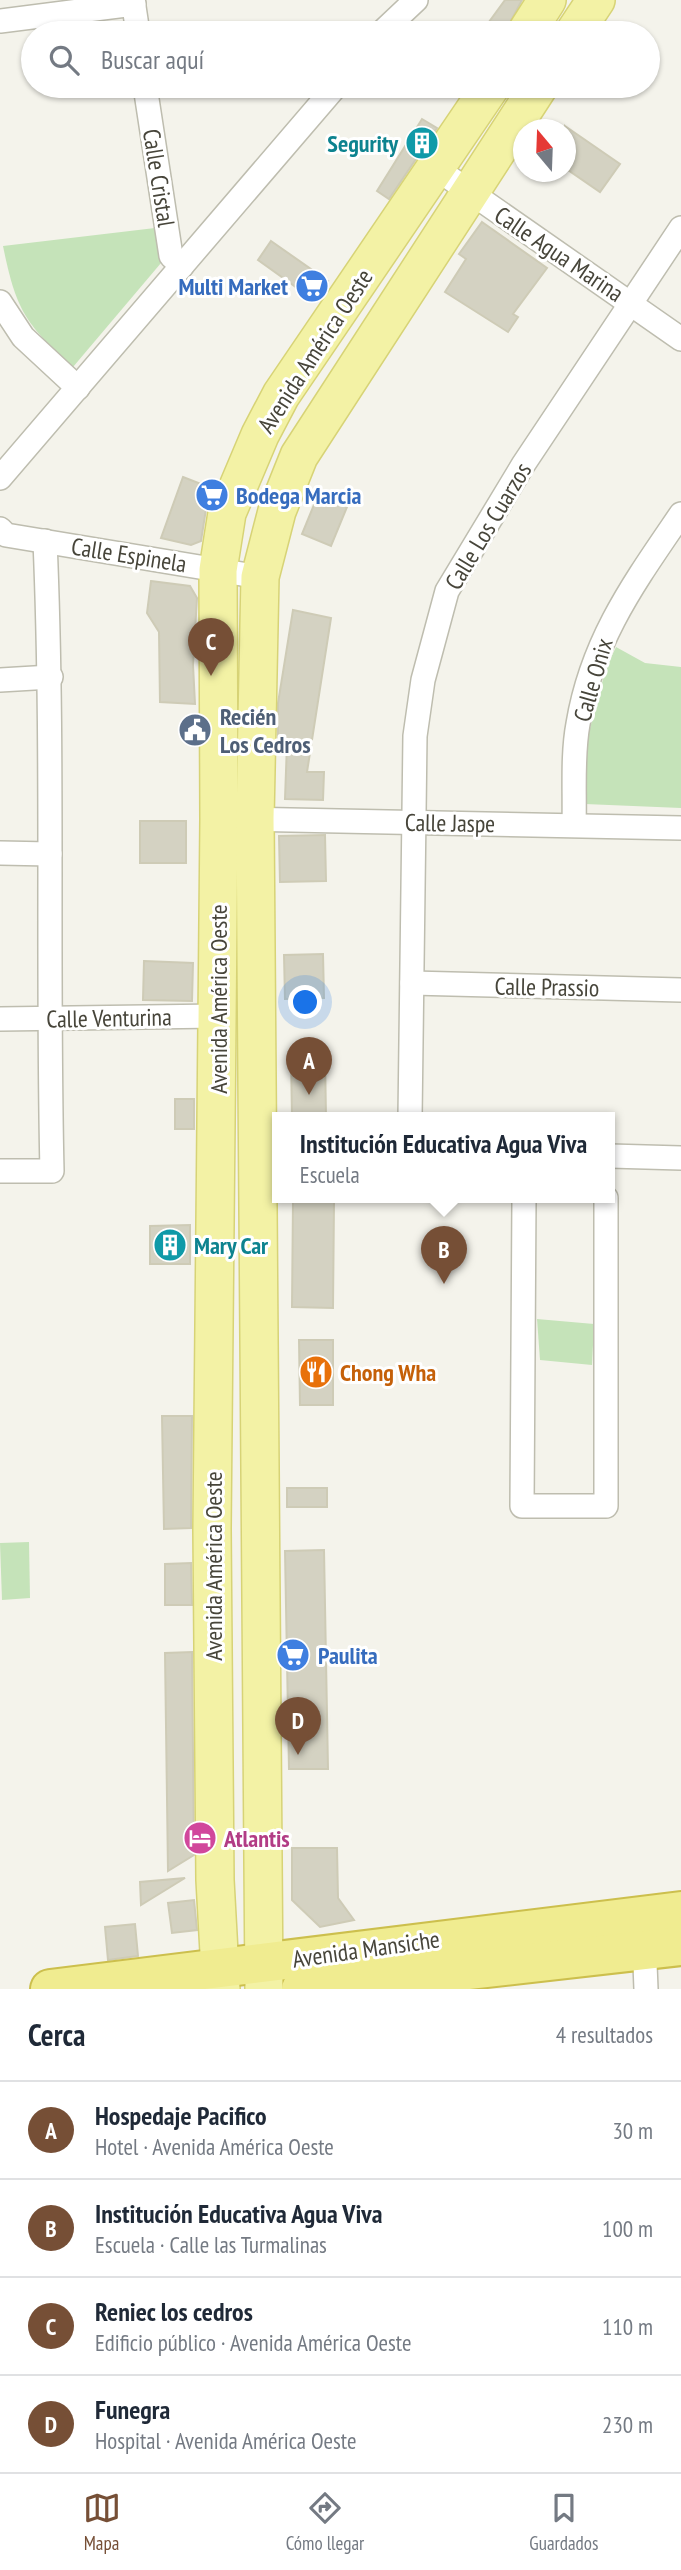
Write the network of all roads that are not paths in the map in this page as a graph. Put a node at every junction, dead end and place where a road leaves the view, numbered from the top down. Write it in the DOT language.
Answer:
graph roads {
  1 [pos="547,0"];
  2 [pos="596,0"];
  3 [pos="133,2"];
  4 [pos="412,2"];
  5 [pos="0,21"];
  6 [pos="136,21"];
  7 [pos="393,21"];
  8 [pos="534,21"];
  9 [pos="582,21"];
  10 [pos="147,98"];
  11 [pos="326,98"];
  12 [pos="483,98"];
  13 [pos="531,98"];
  14 [pos="437,169"];
  15 [pos="468,192"];
  16 [pos="681,228"];
  17 [pos="182,266"];
  18 [pos="0,302"];
  19 [pos="630,302"];
  20 [pos="681,339"];
  21 [pos="78,388"];
  22 [pos="0,478"];
  23 [pos="681,514"];
  24 [pos="0,529"];
  25 [pos="46,541"];
  26 [pos="218,570"];
  27 [pos="260,576"];
  28 [pos="51,677"];
  29 [pos="0,680"];
  30 [pos="256,818"];
  31 [pos="219,819"];
  32 [pos="414,822"];
  33 [pos="574,825"];
  34 [pos="681,828"];
  35 [pos="0,853"];
  36 [pos="50,854"];
  37 [pos="412,983"];
  38 [pos="681,990"];
  39 [pos="218,1016"];
  40 [pos="49,1018"];
  41 [pos="0,1019"];
  42 [pos="410,1112"];
  43 [pos="216,1151"];
  44 [pos="267,1152"];
  45 [pos="615,1156"];
  46 [pos="681,1158"];
  47 [pos="0,1171"];
  48 [pos="524,1203"];
  49 [pos="606,1203"];
  50 [pos="681,1911"];
  51 [pos="656,1937"];
  52 [pos="478,1964"];
  53 [pos="264,1976"];
  54 [pos="221,1979"];
  55 [pos="50,1989"];
  56 [pos="301,1989"];
  57 [pos="646,1989"];
  1 -- 8 [label="main road"];
  2 -- 9 [label="main road"];
  3 -- 5 [label="street"];
  3 -- 6 [label="street"];
  4 -- 7 [label="street"];
  10 -- 17 [label="street, Calle Cristal"];
  11 -- 17 [label="street"];
  12 -- 14 [label="main road, Avenida América Oeste"];
  13 -- 15 [label="main road, Avenida América Oeste"];
  14 -- 15 [label="street, Calle Agua Marina"];
  14 -- 26 [label="main road, Avenida América Oeste"];
  15 -- 19 [label="street, Calle Agua Marina"];
  15 -- 27 [label="main road, Avenida América Oeste"];
  16 -- 19 [label="street, Calle Los Cuarzos"];
  17 -- 21 [label="street"];
  18 -- 21 [label="street"];
  19 -- 20 [label="street, Calle Agua Marina"];
  19 -- 32 [label="street, Calle Los Cuarzos"];
  21 -- 22 [label="street"];
  23 -- 33 [label="street, Calle Onix"];
  24 -- 25 [label="street, Calle Espinela"];
  25 -- 26 [label="street, Calle Espinela"];
  25 -- 28 [label="street"];
  26 -- 27 [label="street, Calle Espinela"];
  26 -- 31 [label="main road, Avenida América Oeste"];
  27 -- 30 [label="main road, Avenida América Oeste"];
  28 -- 29 [label="street"];
  28 -- 36 [label="street"];
  30 -- 31 [label="street, Calle Jaspe"];
  30 -- 32 [label="street, Calle Jaspe"];
  30 -- 44 [label="main road, Avenida América Oeste"];
  31 -- 39 [label="main road, Avenida América Oeste"];
  32 -- 33 [label="street, Calle Jaspe"];
  32 -- 37 [label="street, Calle Los Cuarzos"];
  33 -- 34 [label="street, Calle Jaspe"];
  35 -- 36 [label="street"];
  36 -- 40 [label="street"];
  37 -- 38 [label="street, Calle Prassio"];
  37 -- 42 [label="street, Calle Los Cuarzos"];
  39 -- 40 [label="street, Calle Venturina"];
  39 -- 43 [label="main road, Avenida América Oeste"];
  40 -- 41 [label="street, Calle Venturina"];
  40 -- 47 [label="street"];
  43 -- 44 [label="street"];
  43 -- 54 [label="main road, Avenida América Oeste"];
  44 -- 53 [label="main road, Avenida América Oeste"];
  45 -- 46 [label="street"];
  48 -- 49 [label="street"];
  50 -- 51 [label="highway, Avenida Mansiche"];
  51 -- 52 [label="highway, Avenida Mansiche"];
  51 -- 57 [label="street"];
  52 -- 53 [label="highway, Avenida Mansiche"];
  52 -- 56 [label="highway, Avenida Mansiche"];
  53 -- 54 [label="highway, Avenida Mansiche"];
  54 -- 55 [label="highway, Avenida Mansiche"];
}
